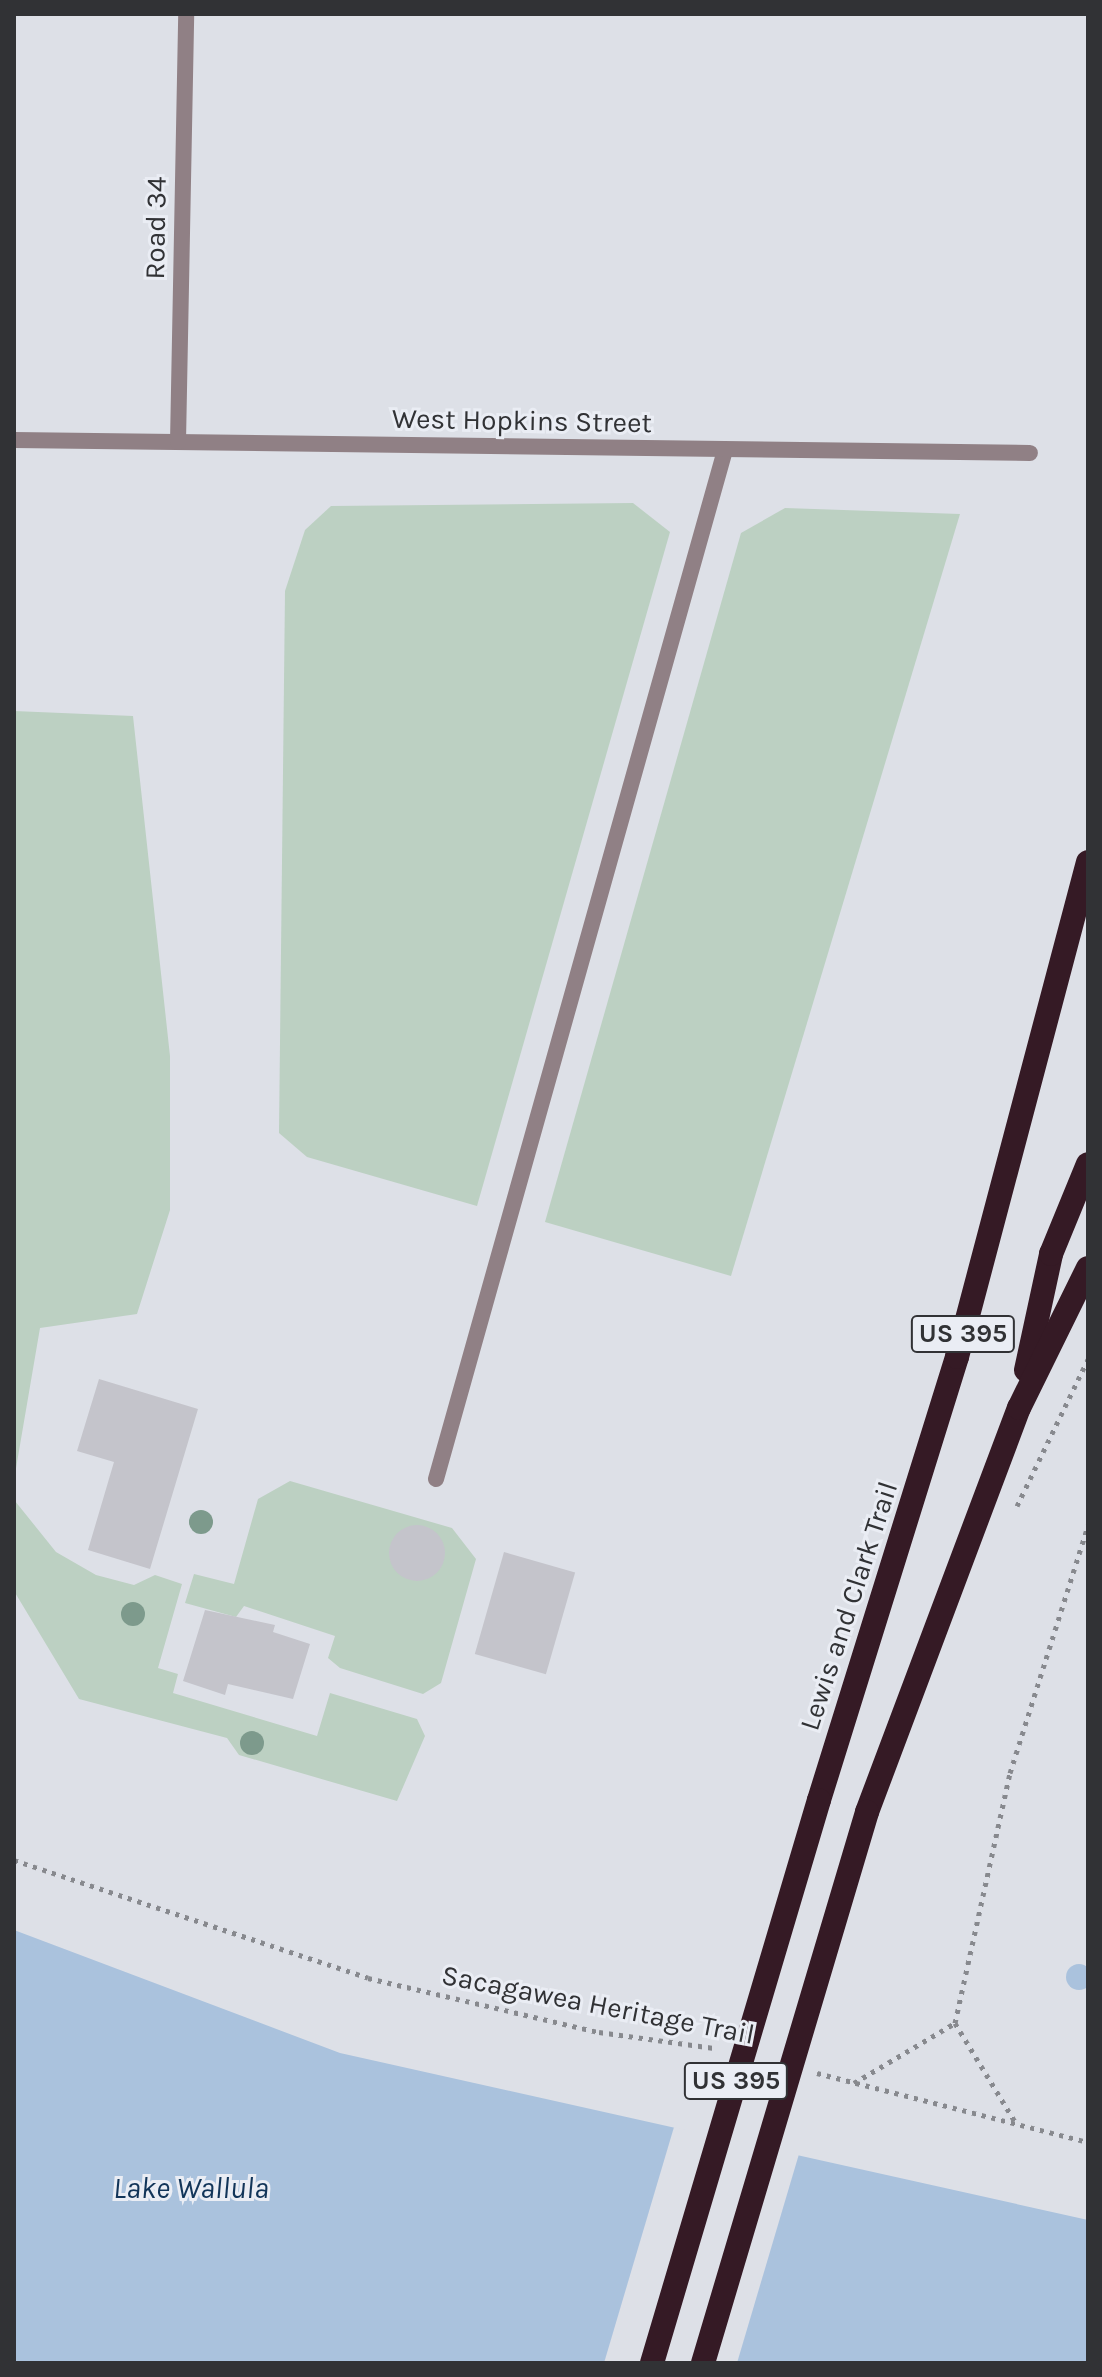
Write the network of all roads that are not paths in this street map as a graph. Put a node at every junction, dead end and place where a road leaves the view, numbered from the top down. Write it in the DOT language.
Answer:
graph roads {
  1 [pos="186,14"];
  2 [pos="14,440"];
  3 [pos="178,442"];
  4 [pos="725,450"];
  5 [pos="1030,453"];
  6 [pos="1088,862"];
  7 [pos="1088,1164"];
  8 [pos="1088,1268"];
  9 [pos="1019,1408"];
  10 [pos="436,1479"];
  11 [pos="652,2363"];
  12 [pos="703,2363"];
  1 -- 3 [label="street, Road 34"];
  2 -- 3 [label="street, West Hopkins Street"];
  3 -- 4 [label="street, West Hopkins Street"];
  4 -- 5 [label="street, West Hopkins Street"];
  4 -- 10 [label="street"];
  6 -- 11 [label="highway, Lewis and Clark Trail / US 395, bridge"];
  7 -- 9 [label="highway"];
  8 -- 9 [label="highway, US 395"];
  9 -- 12 [label="highway, US 395, bridge"];
}
